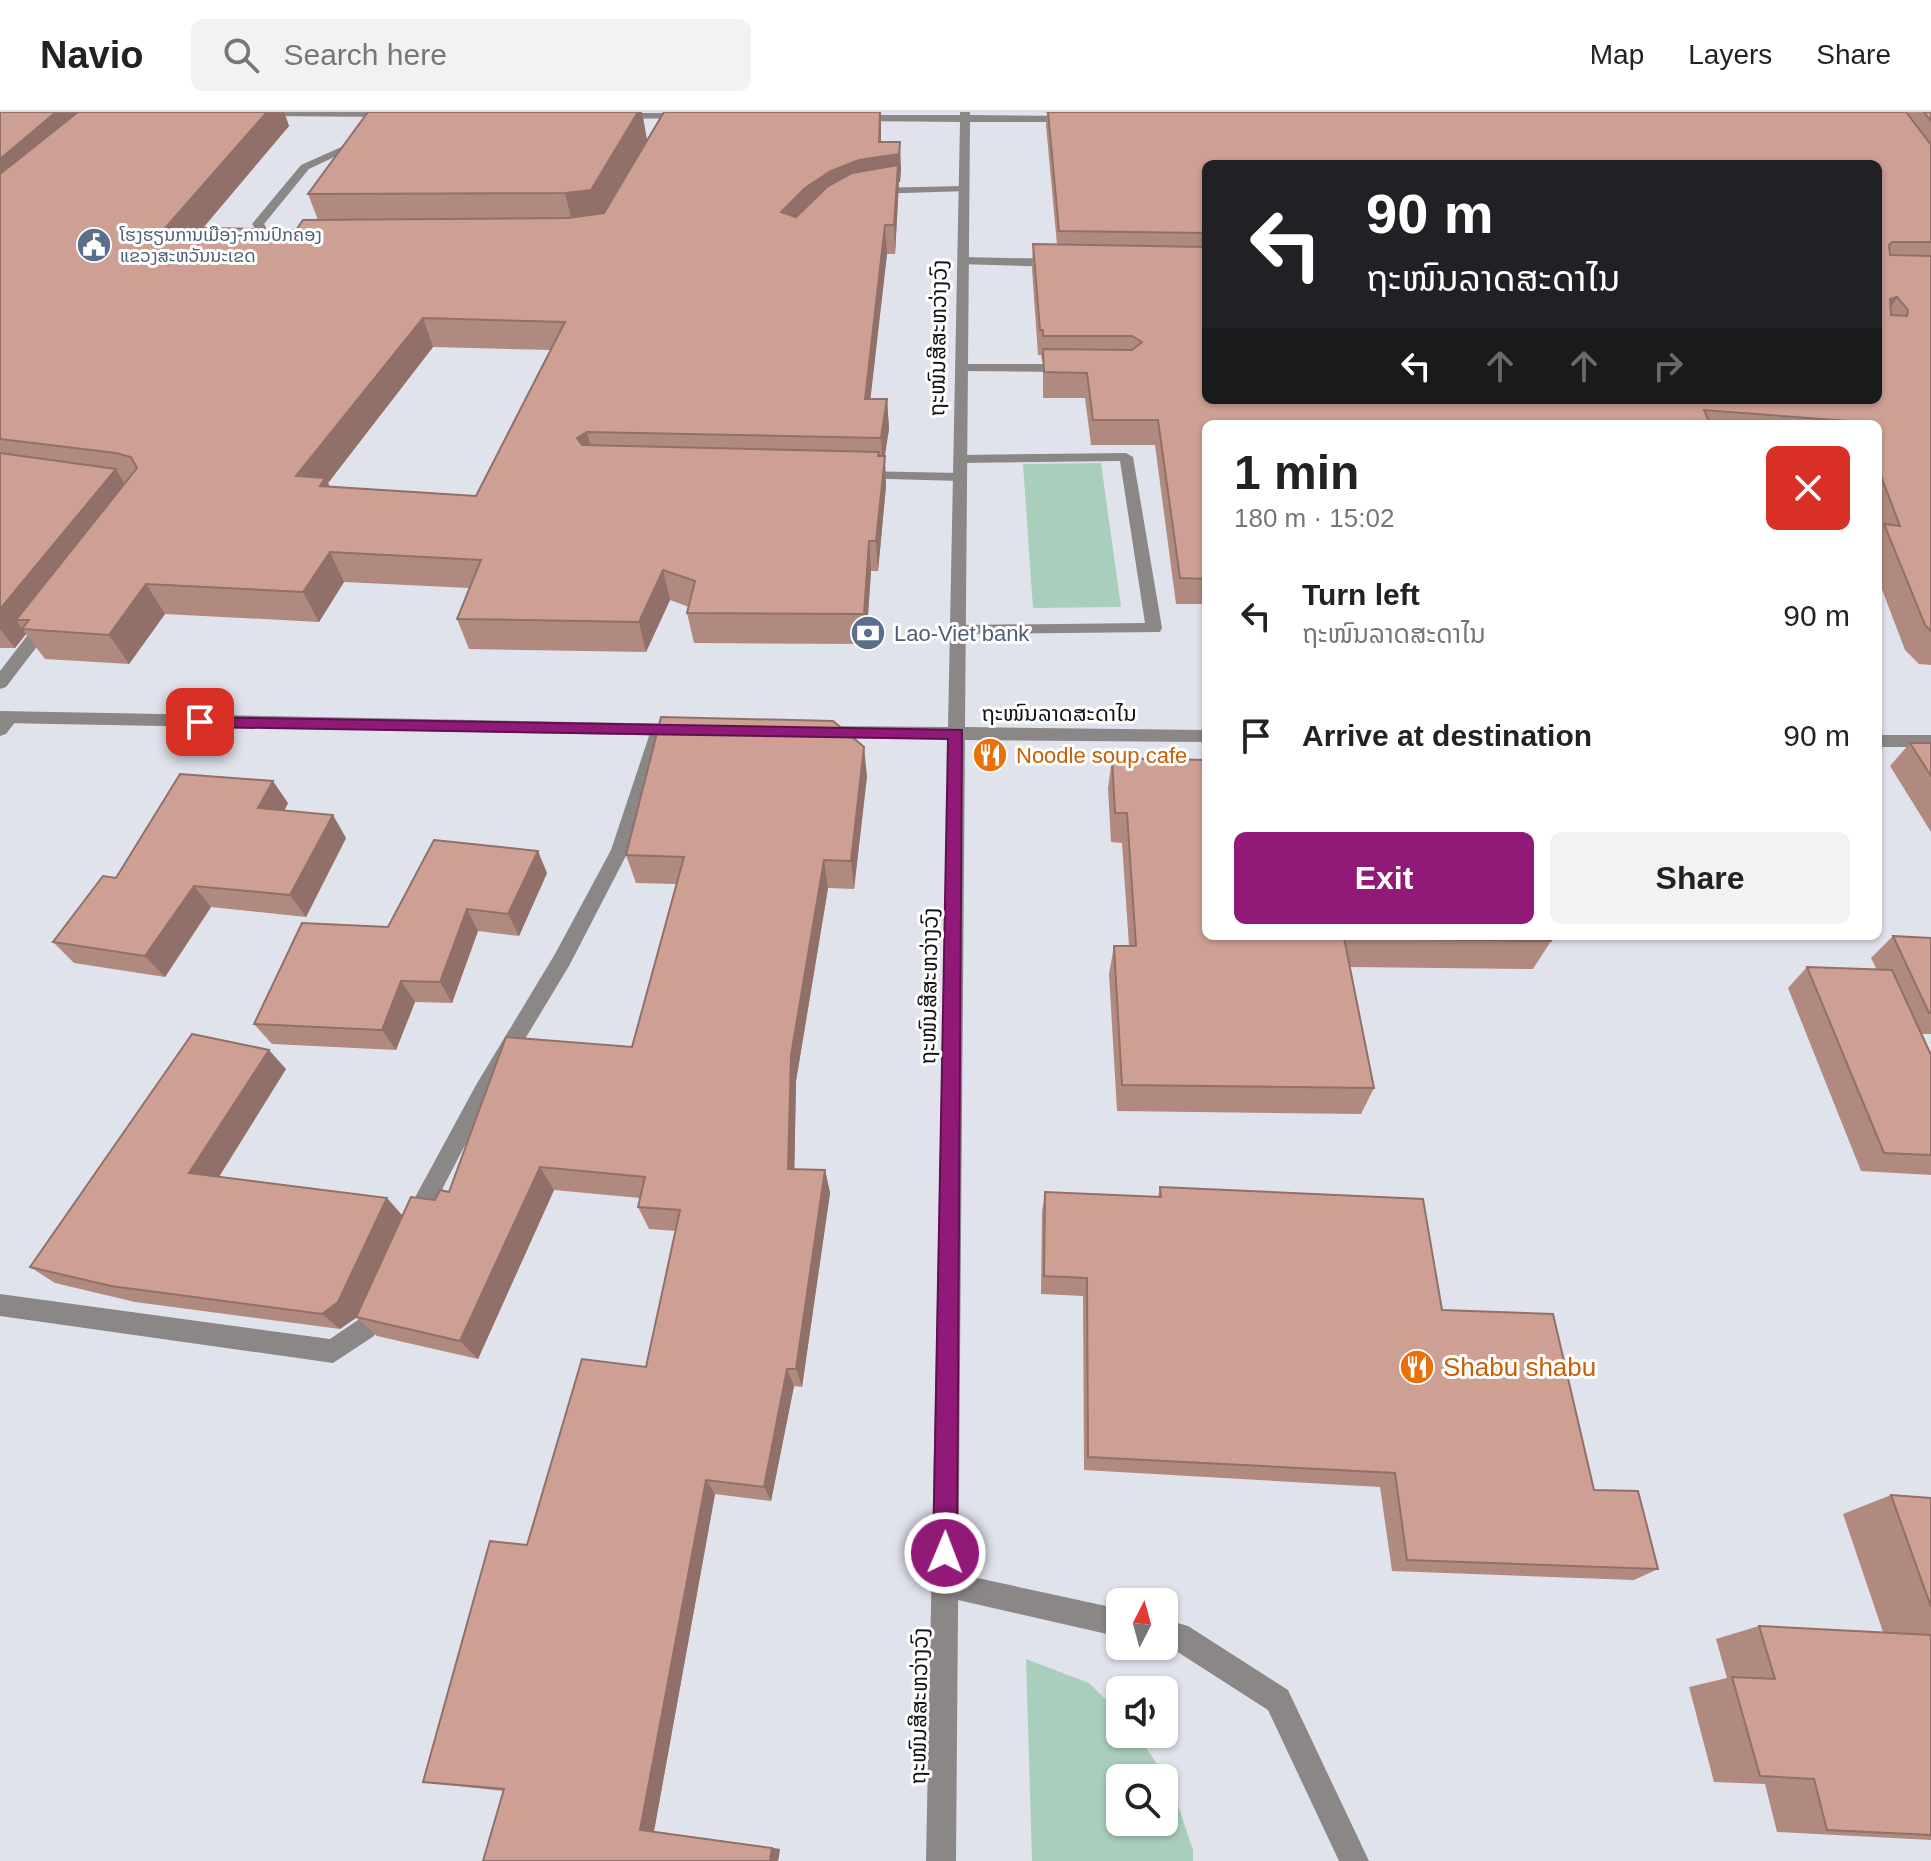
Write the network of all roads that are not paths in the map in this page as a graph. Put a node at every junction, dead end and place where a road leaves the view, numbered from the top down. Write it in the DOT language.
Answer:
graph roads {
  1 [pos="246,113"];
  2 [pos="964,115"];
  3 [pos="610,116"];
  4 [pos="673,116"];
  5 [pos="704,116"];
  6 [pos="842,117"];
  7 [pos="1090,119"];
  8 [pos="393,127"];
  9 [pos="667,128"];
  10 [pos="379,137"];
  11 [pos="964,189"];
  12 [pos="862,193"];
  13 [pos="294,242"];
  14 [pos="963,261"];
  15 [pos="1069,263"];
  16 [pos="962,368"];
  17 [pos="1084,368"];
  18 [pos="960,468"];
  19 [pos="849,475"];
  20 [pos="51,616"];
  21 [pos="958,630"];
  22 [pos="0,683"];
  23 [pos="4,721"];
  24 [pos="660,729"];
  25 [pos="707,730"];
  26 [pos="801,732"];
  27 [pos="956,734"];
  28 [pos="1202,736"];
  29 [pos="1882,741"];
  30 [pos="1931,741"];
  31 [pos="405,1241"];
  32 [pos="386,1285"];
  33 [pos="0,1305"];
  34 [pos="945,1584"];
  35 [pos="1106,1620"];
  36 [pos="1178,1636"];
  37 [pos="941,1861"];
  38 [pos="1354,1861"];
  1 -- 8 [label="street"];
  2 -- 6 [label="street"];
  2 -- 7 [label="street"];
  2 -- 11 [label="street, ຖະໜົນສີສະຫວ່າງວົງ"];
  3 -- 4 [label="street"];
  4 -- 5 [label="street"];
  4 -- 9 [label="street"];
  10 -- 13 [label="street"];
  11 -- 12 [label="street"];
  11 -- 14 [label="street, ຖະໜົນສີສະຫວ່າງວົງ"];
  14 -- 15 [label="street"];
  14 -- 16 [label="street, ຖະໜົນສີສະຫວ່າງວົງ"];
  16 -- 17 [label="street"];
  16 -- 18 [label="street, ຖະໜົນສີສະຫວ່າງວົງ"];
  18 -- 19 [label="street"];
  18 -- 21 [label="street, ຖະໜົນສີສະຫວ່າງວົງ"];
  18 -- 21 [label="street"];
  20 -- 22 [label="street"];
  21 -- 27 [label="street, ຖະໜົນສີສະຫວ່າງວົງ"];
  23 -- 24 [label="street"];
  24 -- 25 [label="street"];
  24 -- 31 [label="street"];
  26 -- 27 [label="street, ຖະໜົນລາດສະດາໄນ"];
  27 -- 28 [label="street, ຖະໜົນລາດສະດາໄນ"];
  27 -- 34 [label="street, ຖະໜົນສີສະຫວ່າງວົງ"];
  29 -- 30 [label="street"];
  32 -- 33 [label="street"];
  34 -- 35 [label="street"];
  34 -- 37 [label="street, ຖະໜົນສີສະຫວ່າງວົງ"];
  36 -- 38 [label="street"];
}
